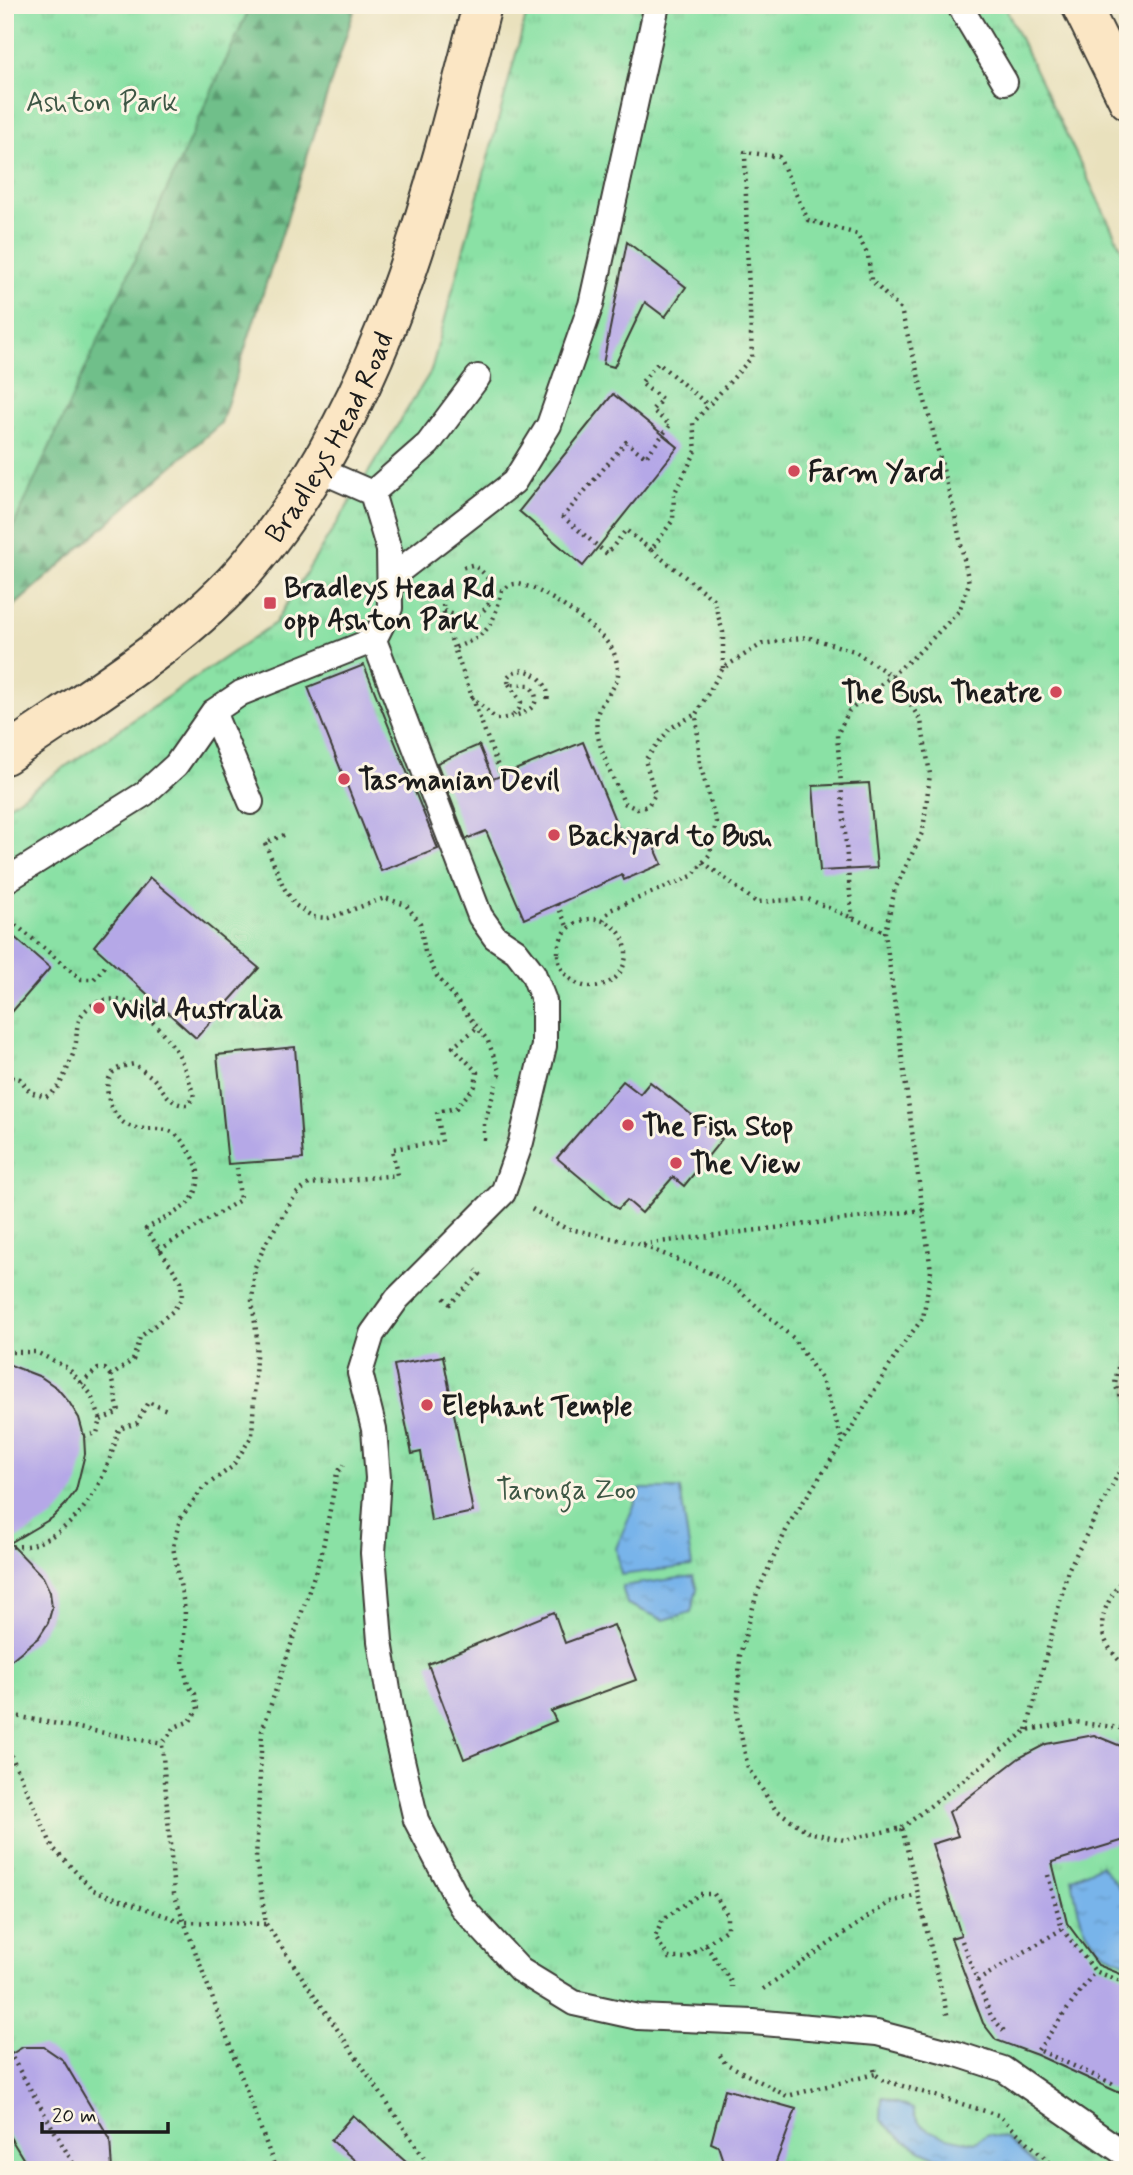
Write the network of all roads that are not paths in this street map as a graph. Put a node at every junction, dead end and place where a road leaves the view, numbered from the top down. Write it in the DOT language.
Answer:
graph roads {
  1 [pos="482,5"];
  2 [pos="657,5"];
  3 [pos="959,5"];
  4 [pos="1080,5"];
  5 [pos="1005,82"];
  6 [pos="1128,100"];
  7 [pos="478,377"];
  8 [pos="317,469"];
  9 [pos="372,493"];
  10 [pos="390,579"];
  11 [pos="374,640"];
  12 [pos="213,712"];
  13 [pos="5,755"];
  14 [pos="251,802"];
  15 [pos="5,881"];
  16 [pos="1128,2156"];
  1 -- 8 [label="main road, Bradleys Head Road"];
  2 -- 10 [label="lane"];
  3 -- 5 [label="lane"];
  4 -- 6 [label="main road"];
  7 -- 9 [label="lane"];
  8 -- 9 [label="lane"];
  8 -- 13 [label="main road, Bradleys Head Road"];
  9 -- 10 [label="lane"];
  10 -- 11 [label="lane"];
  11 -- 12 [label="lane"];
  11 -- 16 [label="lane"];
  12 -- 14 [label="lane"];
  12 -- 15 [label="lane"];
}
